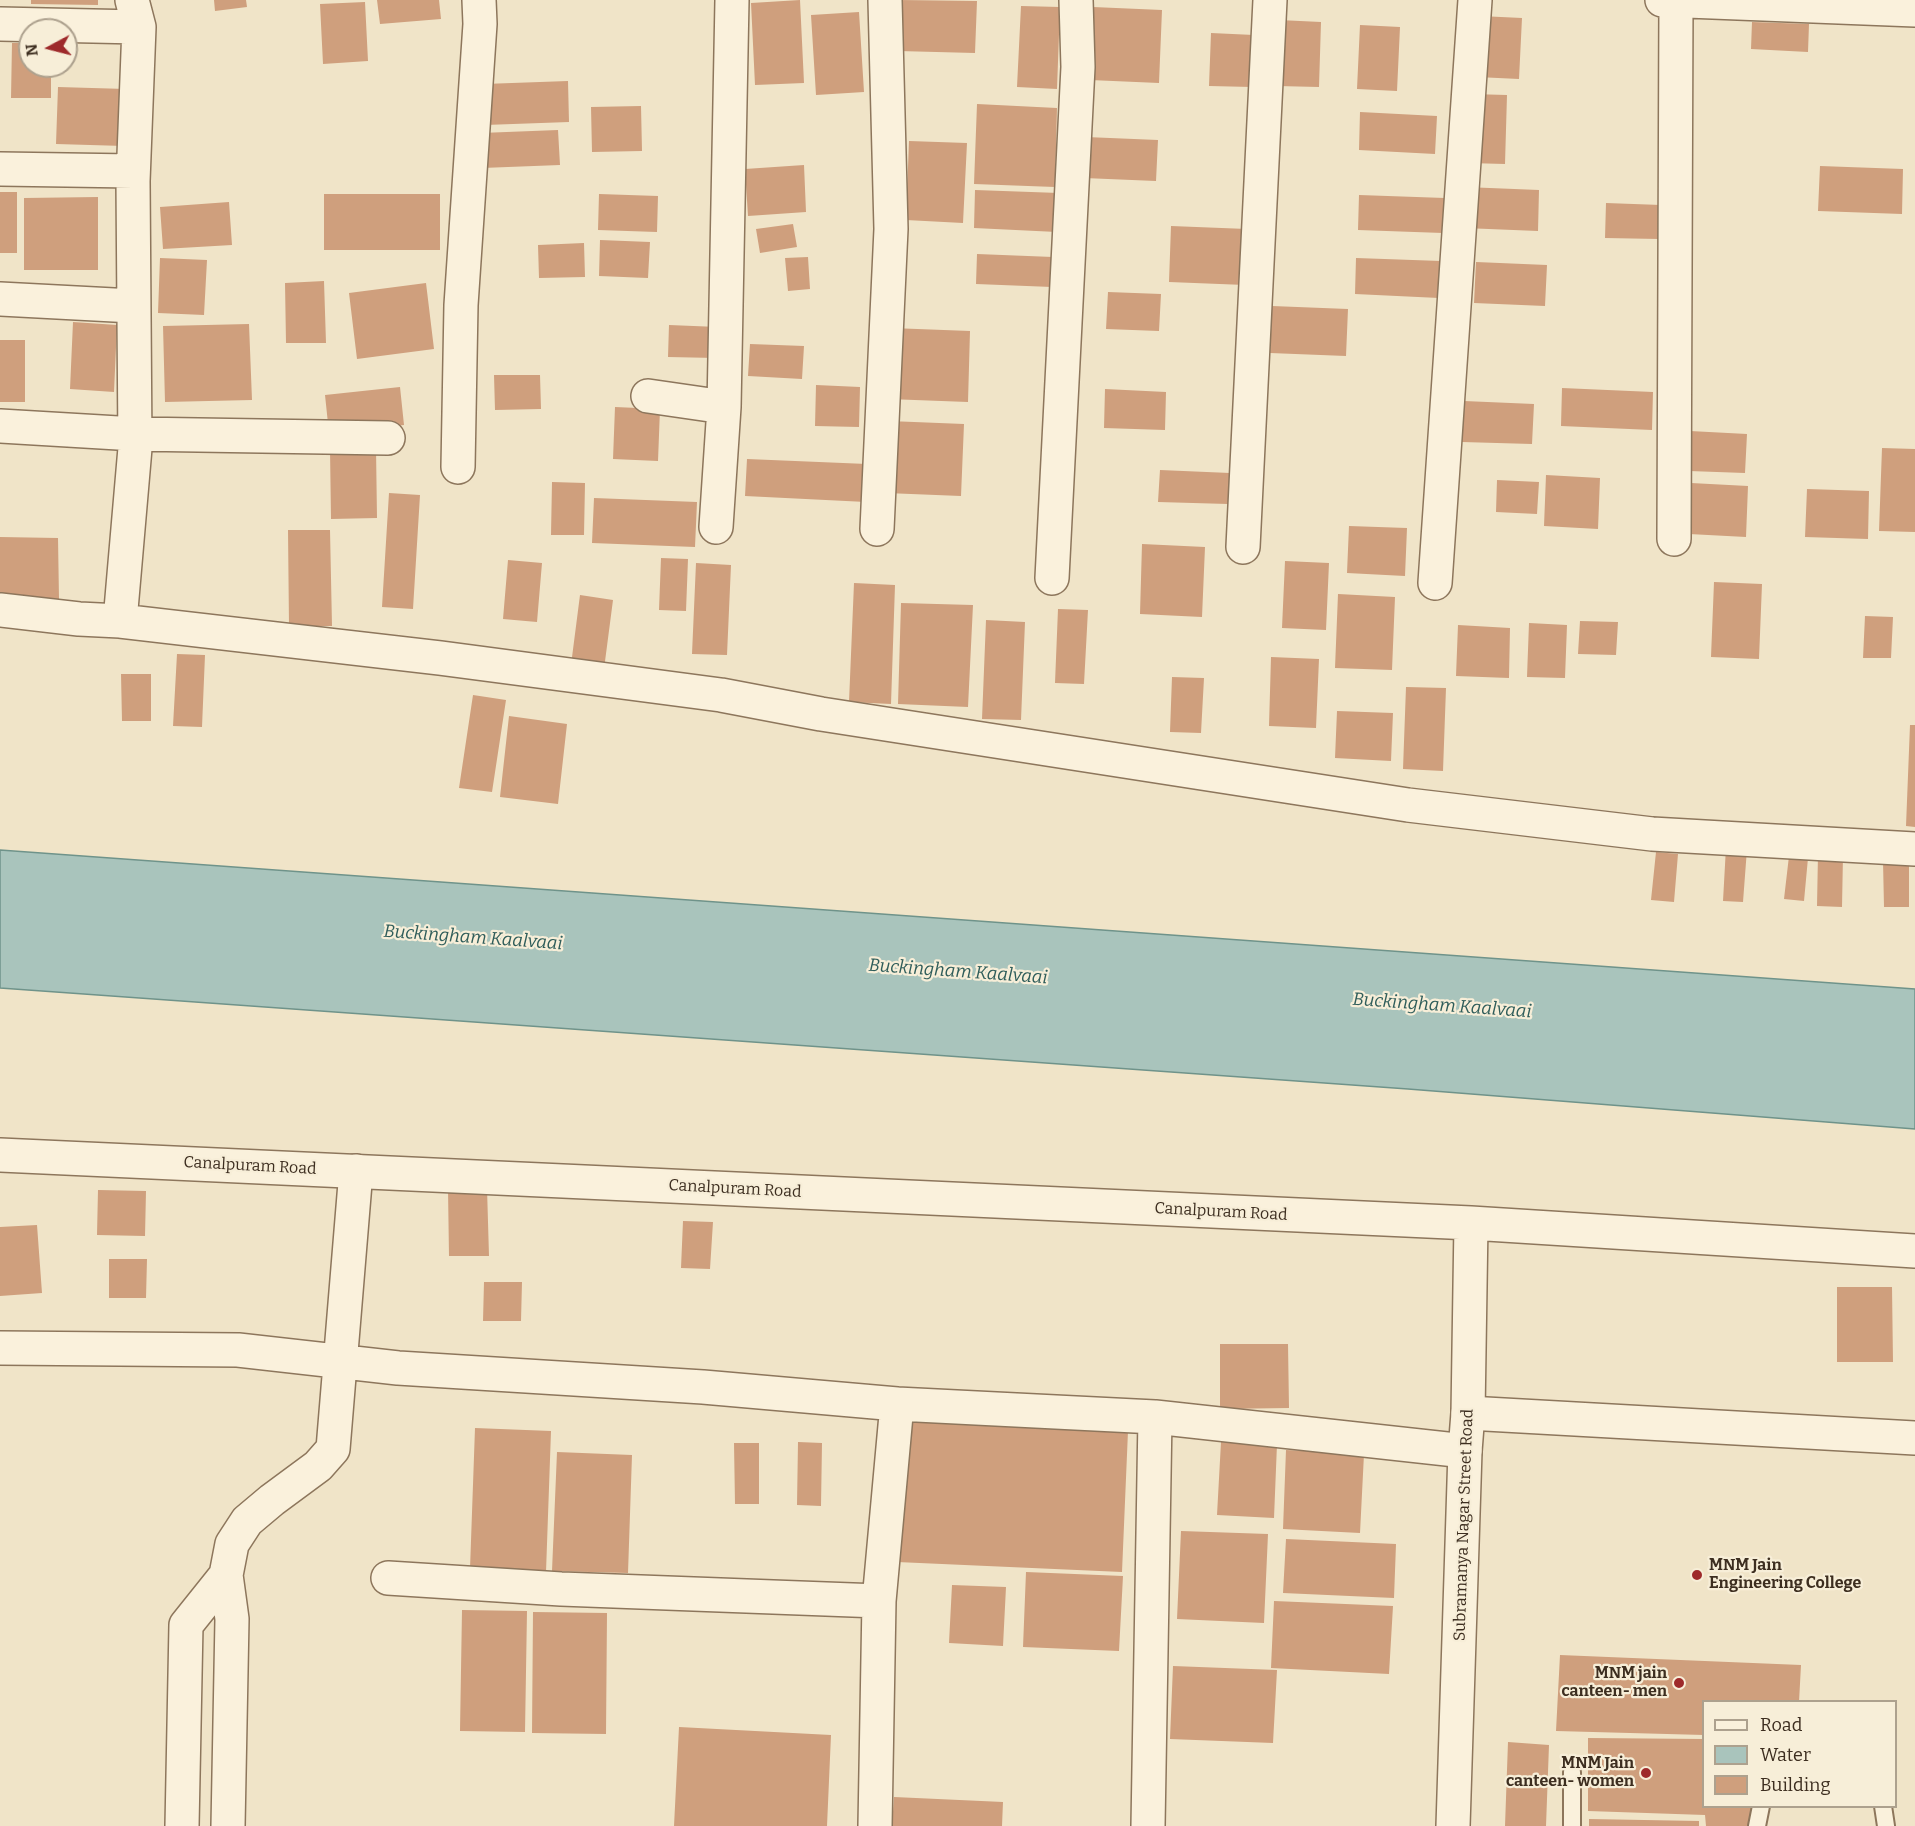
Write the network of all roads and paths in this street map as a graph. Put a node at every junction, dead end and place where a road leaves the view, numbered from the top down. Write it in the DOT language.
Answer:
graph roads {
  1 [pos="479,0"];
  2 [pos="732,0"];
  3 [pos="885,0"];
  4 [pos="1076,0"];
  5 [pos="1269,0"];
  6 [pos="1475,0"];
  7 [pos="1671,0"];
  8 [pos="1915,10"];
  9 [pos="136,14"];
  10 [pos="0,24"];
  11 [pos="0,169"];
  12 [pos="133,171"];
  13 [pos="0,299"];
  14 [pos="133,306"];
  15 [pos="648,396"];
  16 [pos="724,407"];
  17 [pos="0,426"];
  18 [pos="135,434"];
  19 [pos="388,438"];
  20 [pos="458,467"];
  21 [pos="716,527"];
  22 [pos="878,529"];
  23 [pos="1674,538"];
  24 [pos="1243,547"];
  25 [pos="1052,578"];
  26 [pos="1435,583"];
  27 [pos="0,610"];
  28 [pos="120,621"];
  29 [pos="1915,849"];
  30 [pos="0,1155"];
  31 [pos="356,1171"];
  32 [pos="1471,1223"];
  33 [pos="1915,1251"];
  34 [pos="0,1348"];
  35 [pos="340,1362"];
  36 [pos="897,1404"];
  37 [pos="1468,1413"];
  38 [pos="1155,1418"];
  39 [pos="1915,1438"];
  40 [pos="1465,1451"];
  41 [pos="226,1575"];
  42 [pos="388,1578"];
  43 [pos="879,1601"];
  44 [pos="1572,1772"];
  45 [pos="1761,1808"];
  46 [pos="1883,1808"];
  47 [pos="182,1826"];
  48 [pos="228,1826"];
  49 [pos="875,1826"];
  50 [pos="1148,1826"];
  51 [pos="1453,1826"];
  52 [pos="1572,1826"];
  53 [pos="1757,1826"];
  54 [pos="1886,1826"];
  1 -- 20 [label="street"];
  2 -- 16 [label="street"];
  3 -- 22 [label="street"];
  4 -- 25 [label="street"];
  5 -- 24 [label="street"];
  6 -- 26 [label="street"];
  7 -- 8 [label="street"];
  7 -- 23 [label="street"];
  9 -- 10 [label="street"];
  9 -- 12 [label="street"];
  11 -- 12 [label="street"];
  12 -- 14 [label="street"];
  13 -- 14 [label="street"];
  14 -- 18 [label="street"];
  15 -- 16 [label="street"];
  16 -- 21 [label="street"];
  17 -- 18 [label="street"];
  18 -- 19 [label="street"];
  18 -- 28 [label="street"];
  27 -- 28 [label="street"];
  28 -- 29 [label="street"];
  30 -- 31 [label="street, Canalpuram Road"];
  31 -- 32 [label="street, Canalpuram Road"];
  31 -- 35 [label="street"];
  32 -- 33 [label="street, Canalpuram Road"];
  32 -- 37 [label="street, Subramanya Nagar Street Road"];
  34 -- 35 [label="street"];
  35 -- 36 [label="street"];
  35 -- 41 [label="street"];
  36 -- 38 [label="street"];
  36 -- 43 [label="street"];
  37 -- 39 [label="street"];
  37 -- 40 [label="street, Subramanya Nagar Street Road"];
  38 -- 40 [label="street"];
  38 -- 50 [label="street"];
  40 -- 51 [label="street, Subramanya Nagar Street Road"];
  41 -- 47 [label="street"];
  41 -- 48 [label="street"];
  42 -- 43 [label="street"];
  43 -- 49 [label="street"];
  44 -- 52 [label="lane"];
  45 -- 53 [label="lane"];
  46 -- 54 [label="lane"];
}
